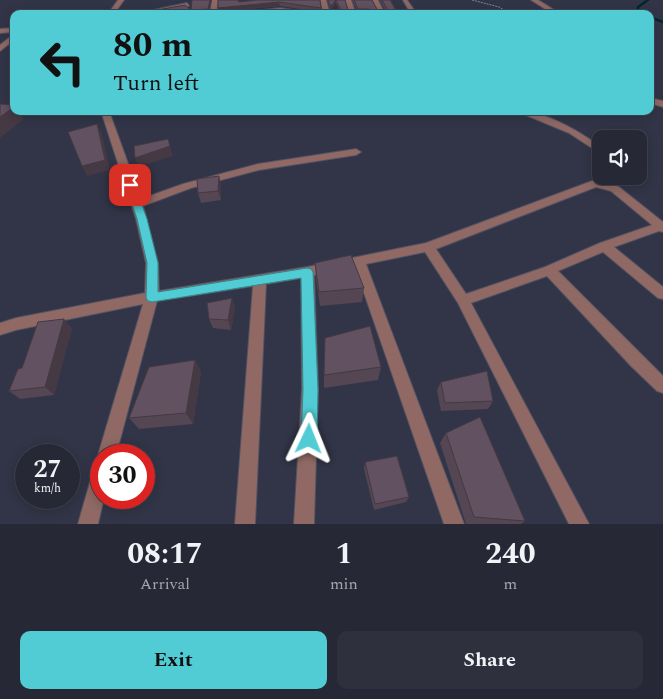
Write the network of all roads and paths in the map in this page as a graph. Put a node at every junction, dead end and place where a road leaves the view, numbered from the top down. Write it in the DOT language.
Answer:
graph roads {
  1 [pos="472,0"];
  2 [pos="534,0"];
  3 [pos="186,2"];
  4 [pos="546,6"];
  5 [pos="157,10"];
  6 [pos="241,10"];
  7 [pos="280,10"];
  8 [pos="280,10"];
  9 [pos="301,10"];
  10 [pos="505,10"];
  11 [pos="543,10"];
  12 [pos="552,10"];
  13 [pos="10,40"];
  14 [pos="0,49"];
  15 [pos="106,115"];
  16 [pos="530,115"];
  17 [pos="592,145"];
  18 [pos="356,152"];
  19 [pos="592,185"];
  20 [pos="603,185"];
  21 [pos="137,204"];
  22 [pos="662,227"];
  23 [pos="604,246"];
  24 [pos="428,247"];
  25 [pos="359,262"];
  26 [pos="549,270"];
  27 [pos="307,272"];
  28 [pos="260,280"];
  29 [pos="663,294"];
  30 [pos="152,298"];
  31 [pos="463,300"];
  32 [pos="0,329"];
  33 [pos="663,386"];
  34 [pos="110,444"];
  35 [pos="92,509"];
  36 [pos="88,524"];
  37 [pos="245,524"];
  38 [pos="304,524"];
  39 [pos="454,524"];
  40 [pos="579,524"];
  1 -- 10 [label="path"];
  2 -- 4 [label="street"];
  3 -- 5 [label="street"];
  4 -- 11 [label="street"];
  4 -- 12 [label="street"];
  6 -- 7 [label="street"];
  8 -- 9 [label="street"];
  13 -- 14 [label="street"];
  15 -- 21 [label="street"];
  16 -- 17 [label="street"];
  18 -- 21 [label="street"];
  19 -- 24 [label="street"];
  20 -- 22 [label="street"];
  21 -- 30 [label="street"];
  22 -- 23 [label="street"];
  23 -- 26 [label="street"];
  23 -- 29 [label="street"];
  24 -- 25 [label="street"];
  24 -- 31 [label="street"];
  25 -- 27 [label="street"];
  25 -- 39 [label="street"];
  26 -- 31 [label="street"];
  26 -- 33 [label="street"];
  27 -- 28 [label="street"];
  27 -- 38 [label="street"];
  28 -- 30 [label="street"];
  28 -- 37 [label="street"];
  30 -- 32 [label="street"];
  30 -- 34 [label="street"];
  31 -- 40 [label="street"];
  35 -- 36 [label="street"];
}
